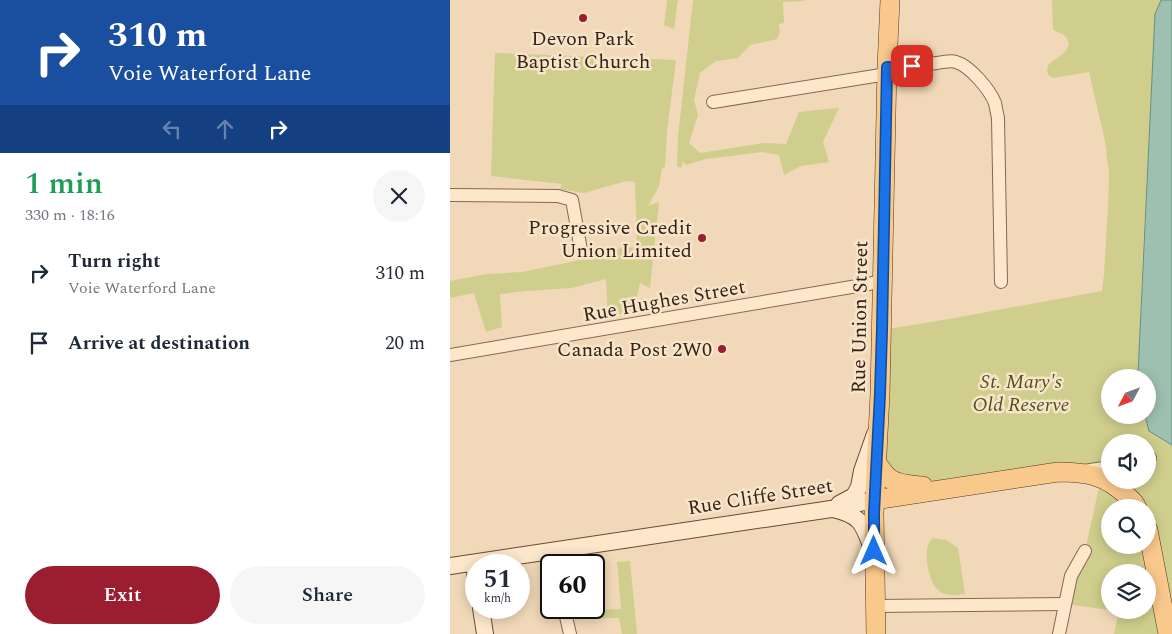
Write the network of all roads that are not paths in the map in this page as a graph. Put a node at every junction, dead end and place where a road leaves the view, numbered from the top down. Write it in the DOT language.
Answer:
graph roads {
  1 [pos="890,0"];
  2 [pos="887,70"];
  3 [pos="713,102"];
  4 [pos="450,195"];
  5 [pos="580,250"];
  6 [pos="883,280"];
  7 [pos="1001,282"];
  8 [pos="450,355"];
  9 [pos="878,424"];
  10 [pos="876,462"];
  11 [pos="1101,468"];
  12 [pos="1077,472"];
  13 [pos="952,489"];
  14 [pos="1130,499"];
  15 [pos="874,500"];
  16 [pos="831,509"];
  17 [pos="874,551"];
  18 [pos="1085,551"];
  19 [pos="577,554"];
  20 [pos="1153,554"];
  21 [pos="450,566"];
  22 [pos="465,569"];
  23 [pos="1065,604"];
  24 [pos="875,606"];
  25 [pos="483,619"];
  26 [pos="567,619"];
  27 [pos="485,634"];
  28 [pos="570,634"];
  29 [pos="876,634"];
  30 [pos="1059,634"];
  31 [pos="1168,634"];
  1 -- 2 [label="main road, Rue Union Street"];
  2 -- 3 [label="street"];
  2 -- 6 [label="main road, Rue Union Street"];
  2 -- 7 [label="street"];
  4 -- 5 [label="street"];
  6 -- 8 [label="street, Rue Hughes Street"];
  6 -- 9 [label="main road, Rue Union Street"];
  9 -- 10 [label="main road, Rue Union Street"];
  9 -- 16 [label="main road"];
  10 -- 13 [label="main road"];
  10 -- 15 [label="main road, Rue Union Street"];
  11 -- 12 [label="street"];
  12 -- 13 [label="main road, Rue Cliffe Street"];
  12 -- 14 [label="main road, Rue Cliffe Street"];
  13 -- 15 [label="main road, Rue Cliffe Street"];
  15 -- 16 [label="main road, Rue Cliffe Street"];
  15 -- 17 [label="main road, Rue Union Street"];
  16 -- 17 [label="main road"];
  16 -- 19 [label="main road, Rue Cliffe Street"];
  17 -- 24 [label="main road, Rue Union Street"];
  18 -- 23 [label="street"];
  20 -- 31 [label="main road"];
  21 -- 22 [label="main road, Rue Cliffe Street"];
  23 -- 24 [label="street"];
  23 -- 30 [label="street"];
  24 -- 29 [label="main road, Rue Union Street"];
  25 -- 27 [label="main road"];
  26 -- 28 [label="street"];
}
